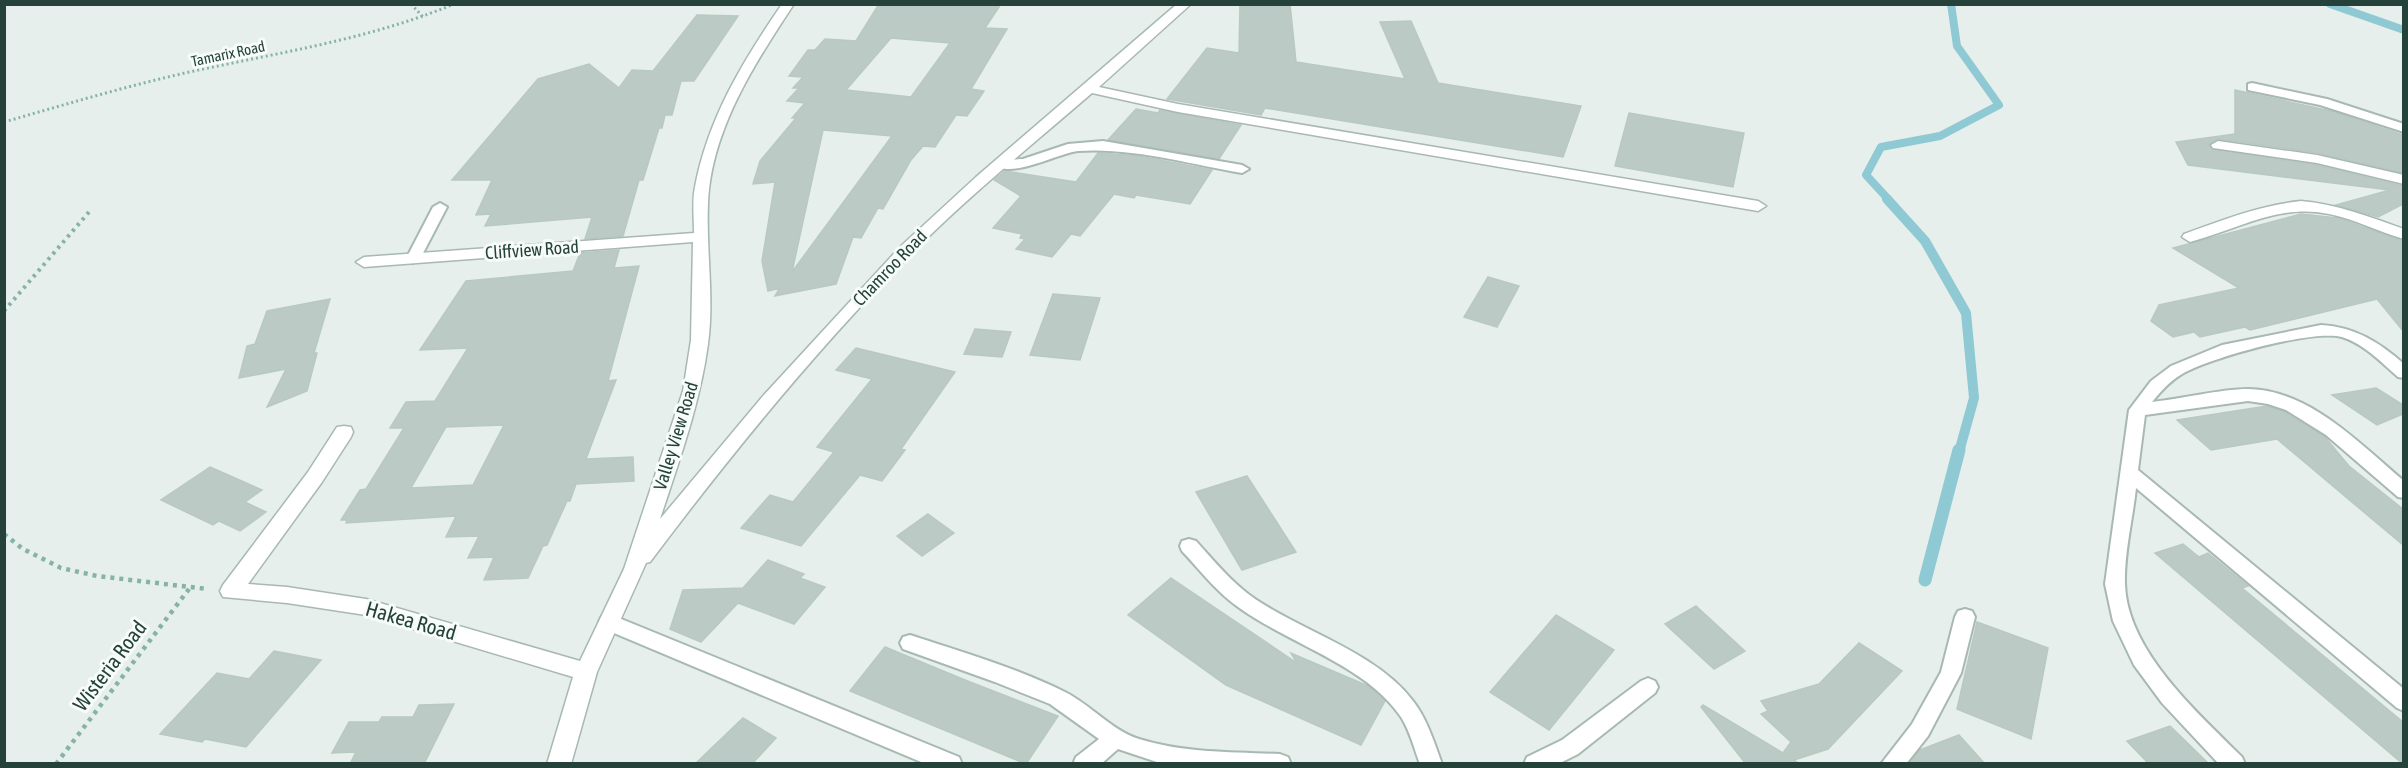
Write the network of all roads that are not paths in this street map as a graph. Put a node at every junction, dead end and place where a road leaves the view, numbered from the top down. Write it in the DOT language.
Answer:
graph roads {
  1 [pos="788,4"];
  2 [pos="1185,4"];
  3 [pos="2252,87"];
  4 [pos="1091,89"];
  5 [pos="2403,128"];
  6 [pos="2218,145"];
  7 [pos="1001,164"];
  8 [pos="1242,169"];
  9 [pos="2403,180"];
  10 [pos="1758,206"];
  11 [pos="440,207"];
  12 [pos="2403,234"];
  13 [pos="699,237"];
  14 [pos="2190,237"];
  15 [pos="413,259"];
  16 [pos="364,262"];
  17 [pos="2403,373"];
  18 [pos="2137,410"];
  19 [pos="344,432"];
  20 [pos="2129,472"];
  21 [pos="2403,492"];
  22 [pos="1189,546"];
  23 [pos="634,569"];
  24 [pos="1965,617"];
  25 [pos="609,622"];
  26 [pos="910,643"];
  27 [pos="586,672"];
  28 [pos="1648,687"];
  29 [pos="2403,702"];
  30 [pos="1116,738"];
  31 [pos="559,764"];
  32 [pos="951,764"];
  33 [pos="1084,764"];
  34 [pos="1280,764"];
  35 [pos="1431,764"];
  36 [pos="1535,764"];
  37 [pos="1892,764"];
  38 [pos="2234,764"];
  1 -- 13 [label="street, Valley View Road"];
  2 -- 4 [label="street, Chamroo Road"];
  3 -- 5 [label="lane"];
  4 -- 7 [label="street, Chamroo Road"];
  4 -- 10 [label="street"];
  6 -- 9 [label="street"];
  7 -- 8 [label="lane"];
  7 -- 23 [label="street, Chamroo Road"];
  11 -- 15 [label="lane"];
  12 -- 14 [label="street"];
  13 -- 15 [label="street, Cliffview Road"];
  13 -- 23 [label="street, Valley View Road"];
  15 -- 16 [label="street, Cliffview Road"];
  17 -- 18 [label="lane"];
  18 -- 20 [label="lane"];
  18 -- 21 [label="lane"];
  19 -- 27 [label="street, Hakea Road"];
  20 -- 29 [label="lane"];
  20 -- 38 [label="lane"];
  22 -- 35 [label="lane"];
  23 -- 25 [label="street, Valley View Road"];
  24 -- 37 [label="lane"];
  25 -- 27 [label="street, Valley View Road"];
  25 -- 32 [label="lane"];
  26 -- 30 [label="lane"];
  27 -- 31 [label="street, Valley View Road"];
  28 -- 36 [label="lane"];
  30 -- 33 [label="lane"];
  30 -- 34 [label="lane"];
}
